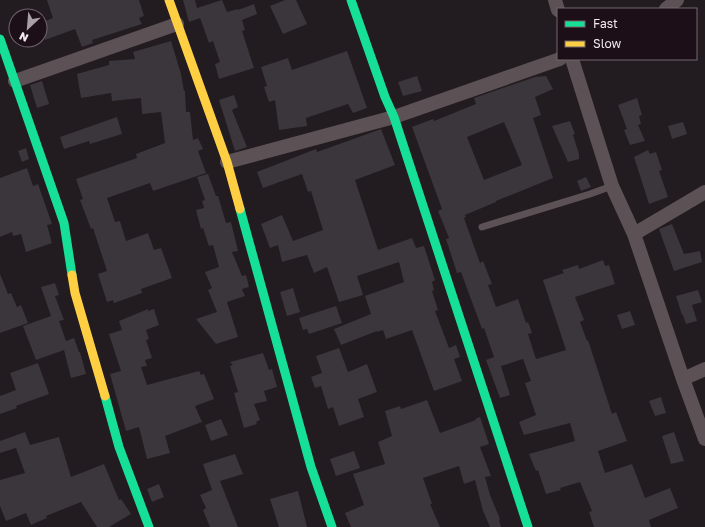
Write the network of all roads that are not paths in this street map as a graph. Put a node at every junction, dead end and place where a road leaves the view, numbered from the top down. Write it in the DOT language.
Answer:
graph roads {
  1 [pos="169,0"];
  2 [pos="351,0"];
  3 [pos="677,0"];
  4 [pos="667,8"];
  5 [pos="177,24"];
  6 [pos="0,39"];
  7 [pos="557,60"];
  8 [pos="572,60"];
  9 [pos="15,81"];
  10 [pos="394,117"];
  11 [pos="227,162"];
  12 [pos="612,186"];
  13 [pos="705,192"];
  14 [pos="482,226"];
  15 [pos="634,234"];
  16 [pos="705,369"];
  17 [pos="682,379"];
  18 [pos="705,439"];
  19 [pos="149,527"];
  20 [pos="332,527"];
  21 [pos="528,527"];
  1 -- 5 [label="street"];
  2 -- 10 [label="street"];
  3 -- 4 [label="street"];
  5 -- 9 [label="street"];
  5 -- 11 [label="street"];
  6 -- 9 [label="street"];
  7 -- 10 [label="street"];
  8 -- 12 [label="street"];
  9 -- 19 [label="street"];
  10 -- 11 [label="street"];
  10 -- 21 [label="street"];
  11 -- 20 [label="street"];
  12 -- 14 [label="lane"];
  12 -- 15 [label="street"];
  13 -- 15 [label="street"];
  15 -- 17 [label="street"];
  16 -- 17 [label="street"];
  17 -- 18 [label="street"];
}
